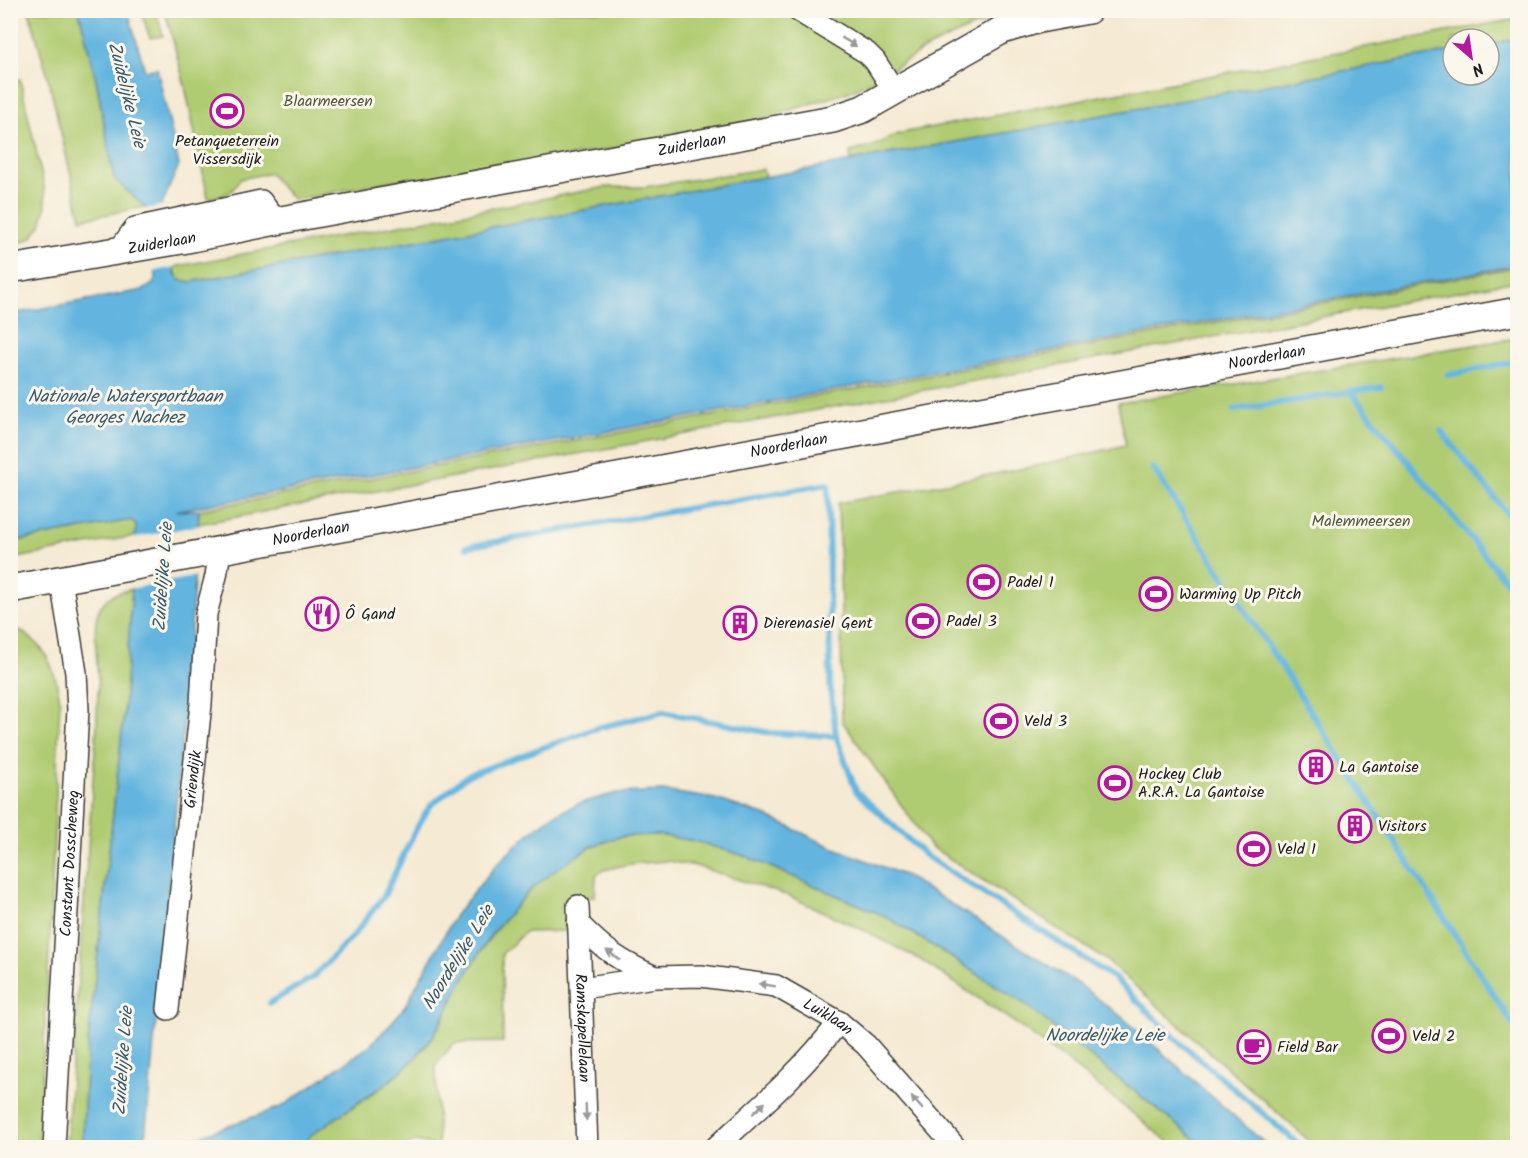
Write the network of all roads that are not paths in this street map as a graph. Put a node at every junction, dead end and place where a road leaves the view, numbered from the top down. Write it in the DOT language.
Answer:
graph roads {
  1 [pos="797,10"];
  2 [pos="1088,10"];
  3 [pos="895,92"];
  4 [pos="10,269"];
  5 [pos="1518,311"];
  6 [pos="214,552"];
  7 [pos="61,580"];
  8 [pos="10,589"];
  9 [pos="578,915"];
  10 [pos="655,977"];
  11 [pos="582,988"];
  12 [pos="168,1009"];
  13 [pos="840,1022"];
  14 [pos="54,1148"];
  15 [pos="587,1148"];
  16 [pos="715,1148"];
  17 [pos="956,1148"];
  1 -- 3 [label="street, one-way"];
  2 -- 3 [label="street, Zuiderlaan"];
  3 -- 4 [label="street, Zuiderlaan"];
  5 -- 6 [label="street, Noorderlaan"];
  6 -- 7 [label="street, Noorderlaan"];
  6 -- 12 [label="street, Griendijk"];
  7 -- 8 [label="street, Noorderlaan"];
  7 -- 14 [label="street, Constant Dosscheweg"];
  10 -- 9 [label="street, Luiklaan, one-way"];
  9 -- 11 [label="street, Ramskapellelaan"];
  10 -- 11 [label="street, Luiklaan"];
  13 -- 10 [label="street, Luiklaan, one-way"];
  11 -- 15 [label="street, Ramskapellelaan, one-way"];
  16 -- 13 [label="street, one-way"];
  17 -- 13 [label="street, Luiklaan, one-way"];
}
